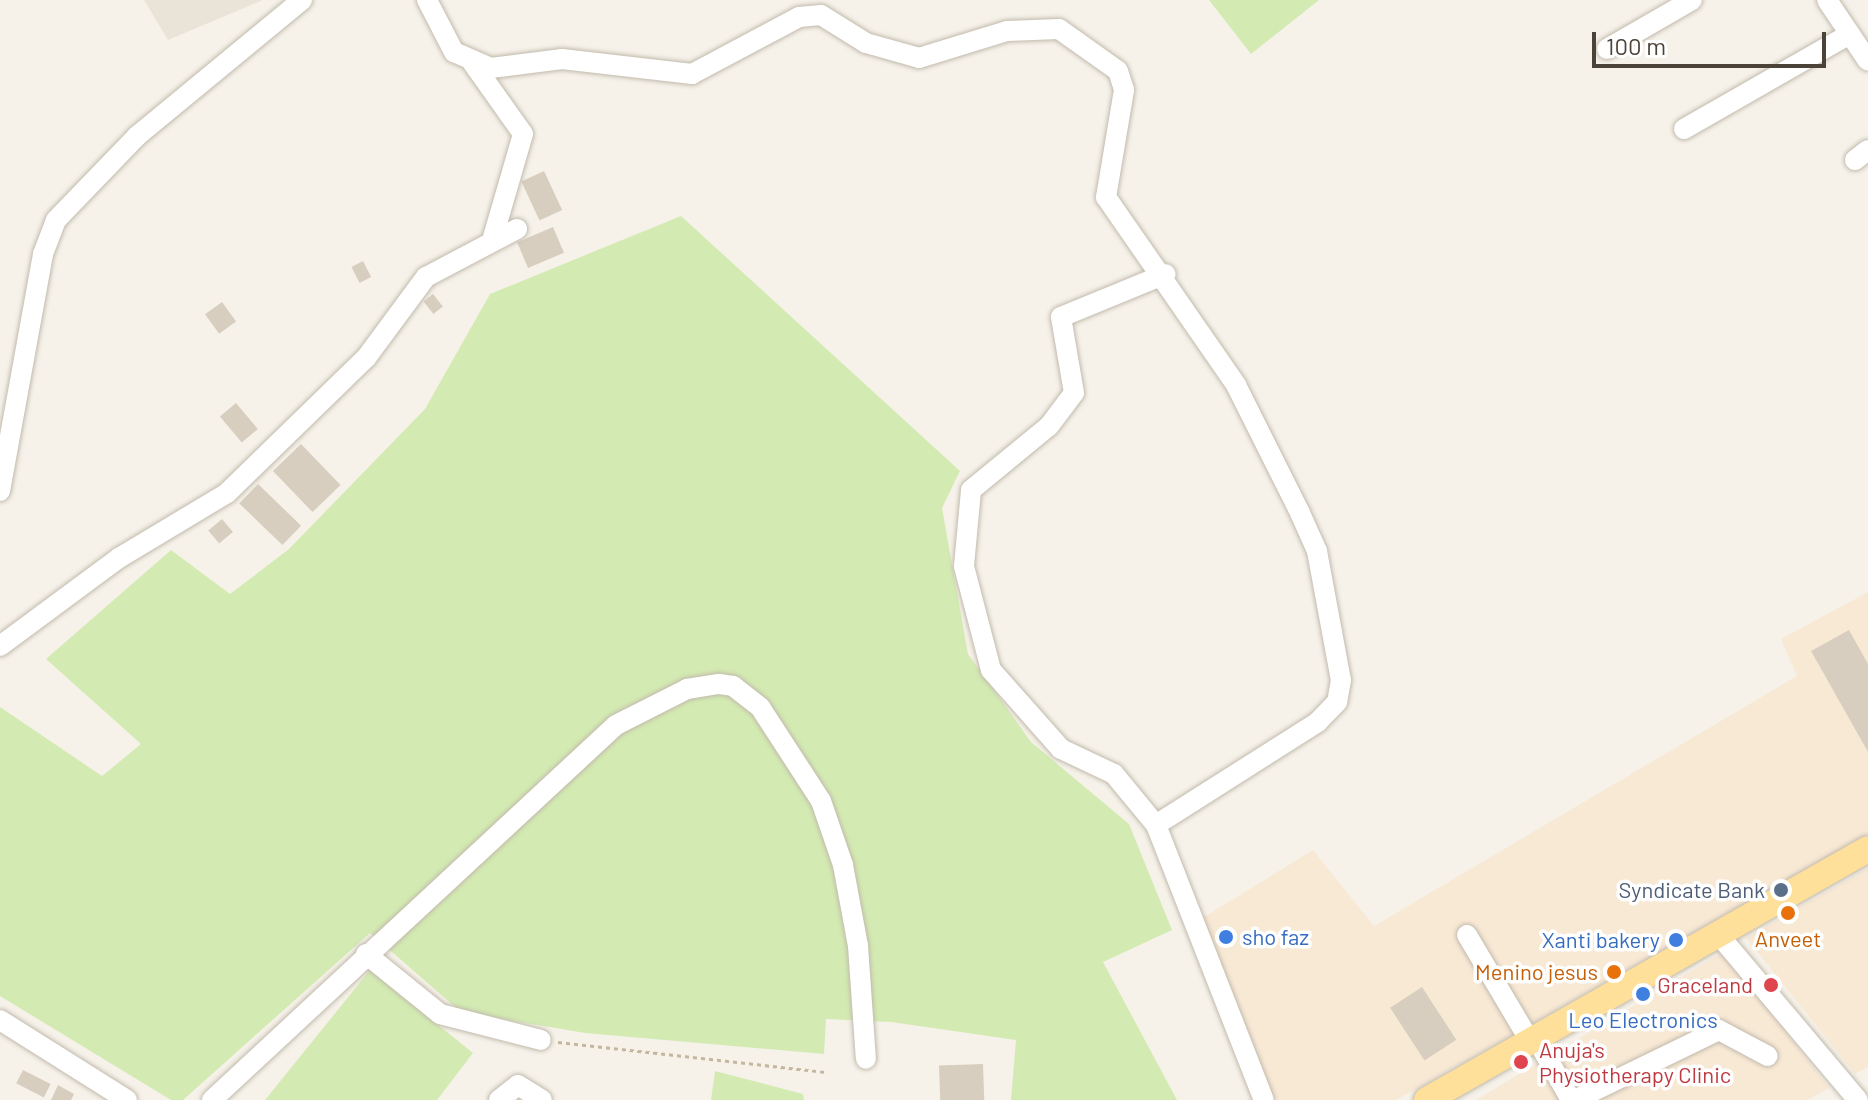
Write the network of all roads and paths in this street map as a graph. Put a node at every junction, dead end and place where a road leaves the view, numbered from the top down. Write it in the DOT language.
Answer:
graph roads {
  1 [pos="302,0"];
  2 [pos="427,0"];
  3 [pos="1692,0"];
  4 [pos="1827,0"];
  5 [pos="1850,34"];
  6 [pos="1607,49"];
  7 [pos="1868,61"];
  8 [pos="472,62"];
  9 [pos="1684,129"];
  10 [pos="517,229"];
  11 [pos="492,241"];
  12 [pos="1166,274"];
  13 [pos="0,491"];
  14 [pos="0,646"];
  15 [pos="1156,825"];
  16 [pos="1868,849"];
  17 [pos="1718,934"];
  18 [pos="1467,935"];
  19 [pos="366,954"];
  20 [pos="0,1020"];
  21 [pos="1533,1039"];
  22 [pos="541,1040"];
  23 [pos="1768,1056"];
  24 [pos="866,1059"];
  25 [pos="824,1072"];
  26 [pos="124,1099"];
  27 [pos="212,1100"];
  28 [pos="499,1100"];
  29 [pos="542,1100"];
  30 [pos="1264,1100"];
  31 [pos="1427,1100"];
  32 [pos="1573,1100"];
  33 [pos="1858,1100"];
  1 -- 13 [label="street"];
  2 -- 8 [label="street"];
  3 -- 6 [label="street"];
  4 -- 5 [label="street"];
  5 -- 7 [label="street"];
  5 -- 9 [label="street"];
  8 -- 11 [label="street"];
  8 -- 12 [label="street"];
  10 -- 11 [label="street"];
  11 -- 14 [label="street"];
  12 -- 15 [label="street"];
  12 -- 15 [label="street"];
  15 -- 30 [label="street"];
  16 -- 17 [label="main road"];
  17 -- 21 [label="main road"];
  17 -- 33 [label="street"];
  18 -- 21 [label="street"];
  19 -- 22 [label="street"];
  19 -- 24 [label="street"];
  19 -- 27 [label="street"];
  20 -- 26 [label="street"];
  21 -- 31 [label="main road"];
  21 -- 32 [label="street"];
  22 -- 25 [label="path"];
  23 -- 32 [label="street"];
  28 -- 29 [label="street"];
}
